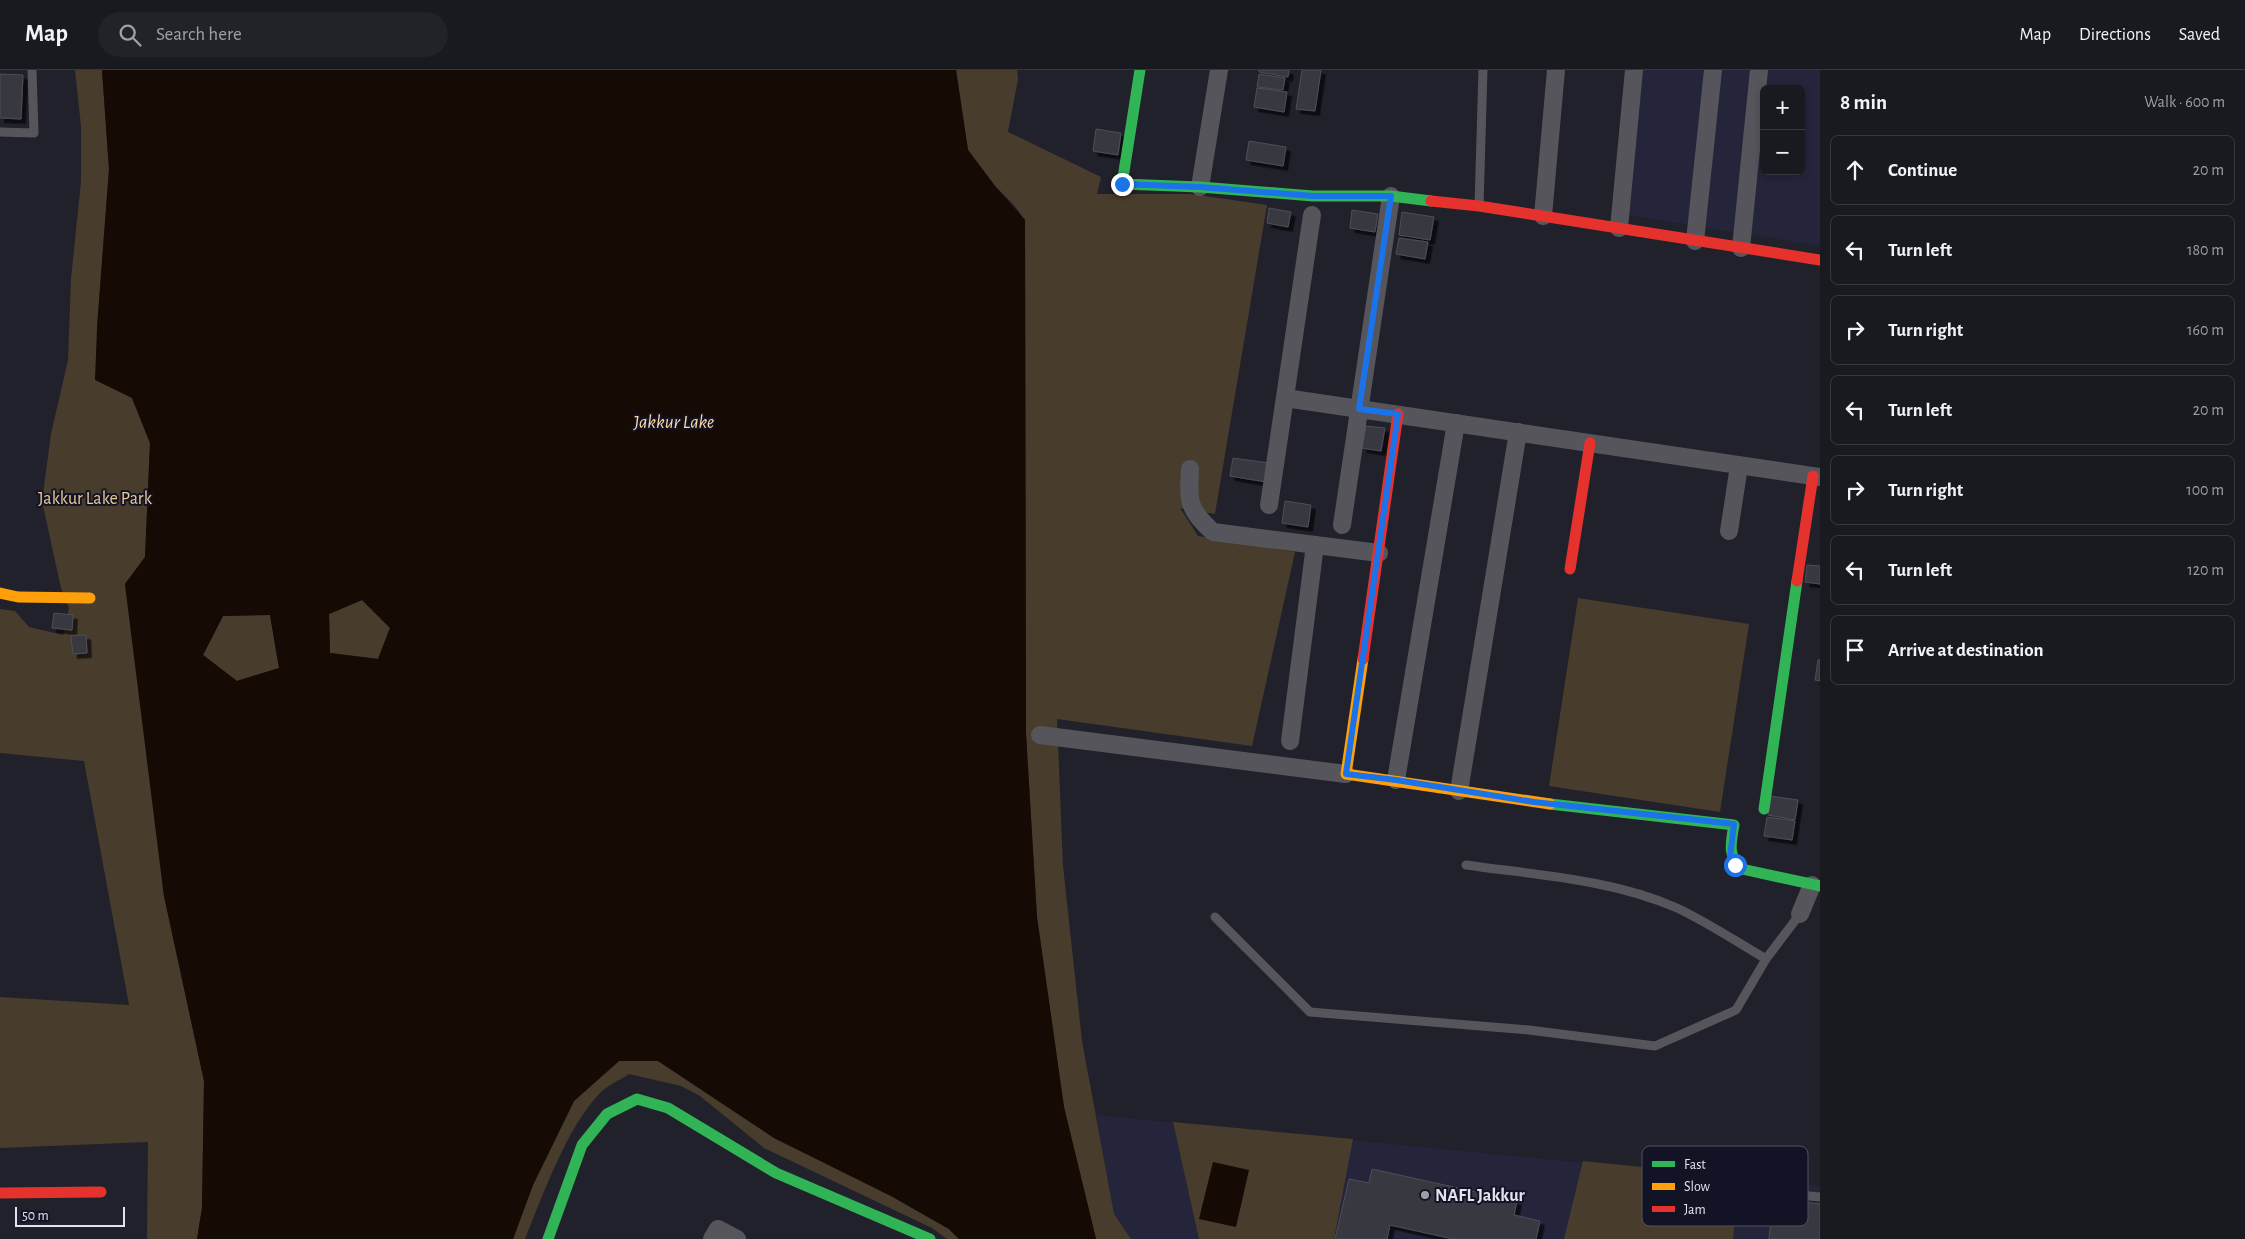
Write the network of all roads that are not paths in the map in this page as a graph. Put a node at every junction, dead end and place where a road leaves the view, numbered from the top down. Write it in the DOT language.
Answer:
graph roads {
  1 [pos="32,70"];
  2 [pos="1140,70"];
  3 [pos="1219,70"];
  4 [pos="1483,70"];
  5 [pos="1556,70"];
  6 [pos="1634,70"];
  7 [pos="1713,70"];
  8 [pos="1759,70"];
  9 [pos="0,132"];
  10 [pos="1200,187"];
  11 [pos="1391,196"];
  12 [pos="1479,206"];
  13 [pos="1312,215"];
  14 [pos="1543,216"];
  15 [pos="1619,228"];
  16 [pos="1695,241"];
  17 [pos="1741,248"];
  18 [pos="1820,260"];
  19 [pos="1285,398"];
  20 [pos="1359,409"];
  21 [pos="1398,414"];
  22 [pos="1456,423"];
  23 [pos="1518,432"];
  24 [pos="1590,443"];
  25 [pos="1739,466"];
  26 [pos="1190,469"];
  27 [pos="1817,476"];
  28 [pos="1270,505"];
  29 [pos="1342,525"];
  30 [pos="1729,531"];
  31 [pos="1315,545"];
  32 [pos="1379,554"];
  33 [pos="1570,569"];
  34 [pos="0,594"];
  35 [pos="90,598"];
  36 [pos="1040,735"];
  37 [pos="1290,741"];
  38 [pos="1346,774"];
  39 [pos="1396,780"];
  40 [pos="1459,791"];
  41 [pos="1764,809"];
  42 [pos="1466,865"];
  43 [pos="1816,886"];
  44 [pos="1800,914"];
  45 [pos="1215,917"];
  46 [pos="1766,959"];
  47 [pos="100,1192"];
  48 [pos="0,1193"];
  49 [pos="548,1239"];
  50 [pos="712,1239"];
  51 [pos="737,1239"];
  52 [pos="930,1239"];
  1 -- 9 [label="lane"];
  2 -- 10 [label="street"];
  3 -- 10 [label="street"];
  4 -- 12 [label="lane"];
  5 -- 14 [label="street"];
  6 -- 15 [label="street"];
  7 -- 16 [label="street"];
  8 -- 17 [label="street"];
  10 -- 11 [label="street"];
  11 -- 12 [label="street"];
  11 -- 20 [label="street"];
  12 -- 14 [label="street"];
  13 -- 19 [label="street"];
  14 -- 15 [label="street"];
  15 -- 16 [label="street"];
  16 -- 17 [label="street"];
  17 -- 18 [label="street"];
  19 -- 20 [label="street"];
  19 -- 28 [label="street"];
  20 -- 21 [label="street"];
  20 -- 29 [label="street"];
  21 -- 22 [label="street"];
  21 -- 32 [label="street"];
  22 -- 23 [label="street"];
  22 -- 39 [label="street"];
  23 -- 24 [label="street"];
  23 -- 40 [label="street"];
  24 -- 25 [label="street"];
  24 -- 33 [label="street"];
  25 -- 27 [label="street"];
  25 -- 30 [label="street"];
  26 -- 31 [label="street"];
  27 -- 41 [label="street"];
  31 -- 32 [label="street"];
  31 -- 37 [label="street"];
  32 -- 38 [label="street"];
  34 -- 35 [label="street"];
  36 -- 38 [label="street"];
  38 -- 39 [label="street"];
  39 -- 40 [label="street"];
  40 -- 43 [label="street"];
  42 -- 46 [label="lane"];
  43 -- 44 [label="street"];
  44 -- 46 [label="lane"];
  45 -- 46 [label="lane"];
  47 -- 48 [label="street"];
  49 -- 52 [label="street"];
  50 -- 51 [label="street"];
}
